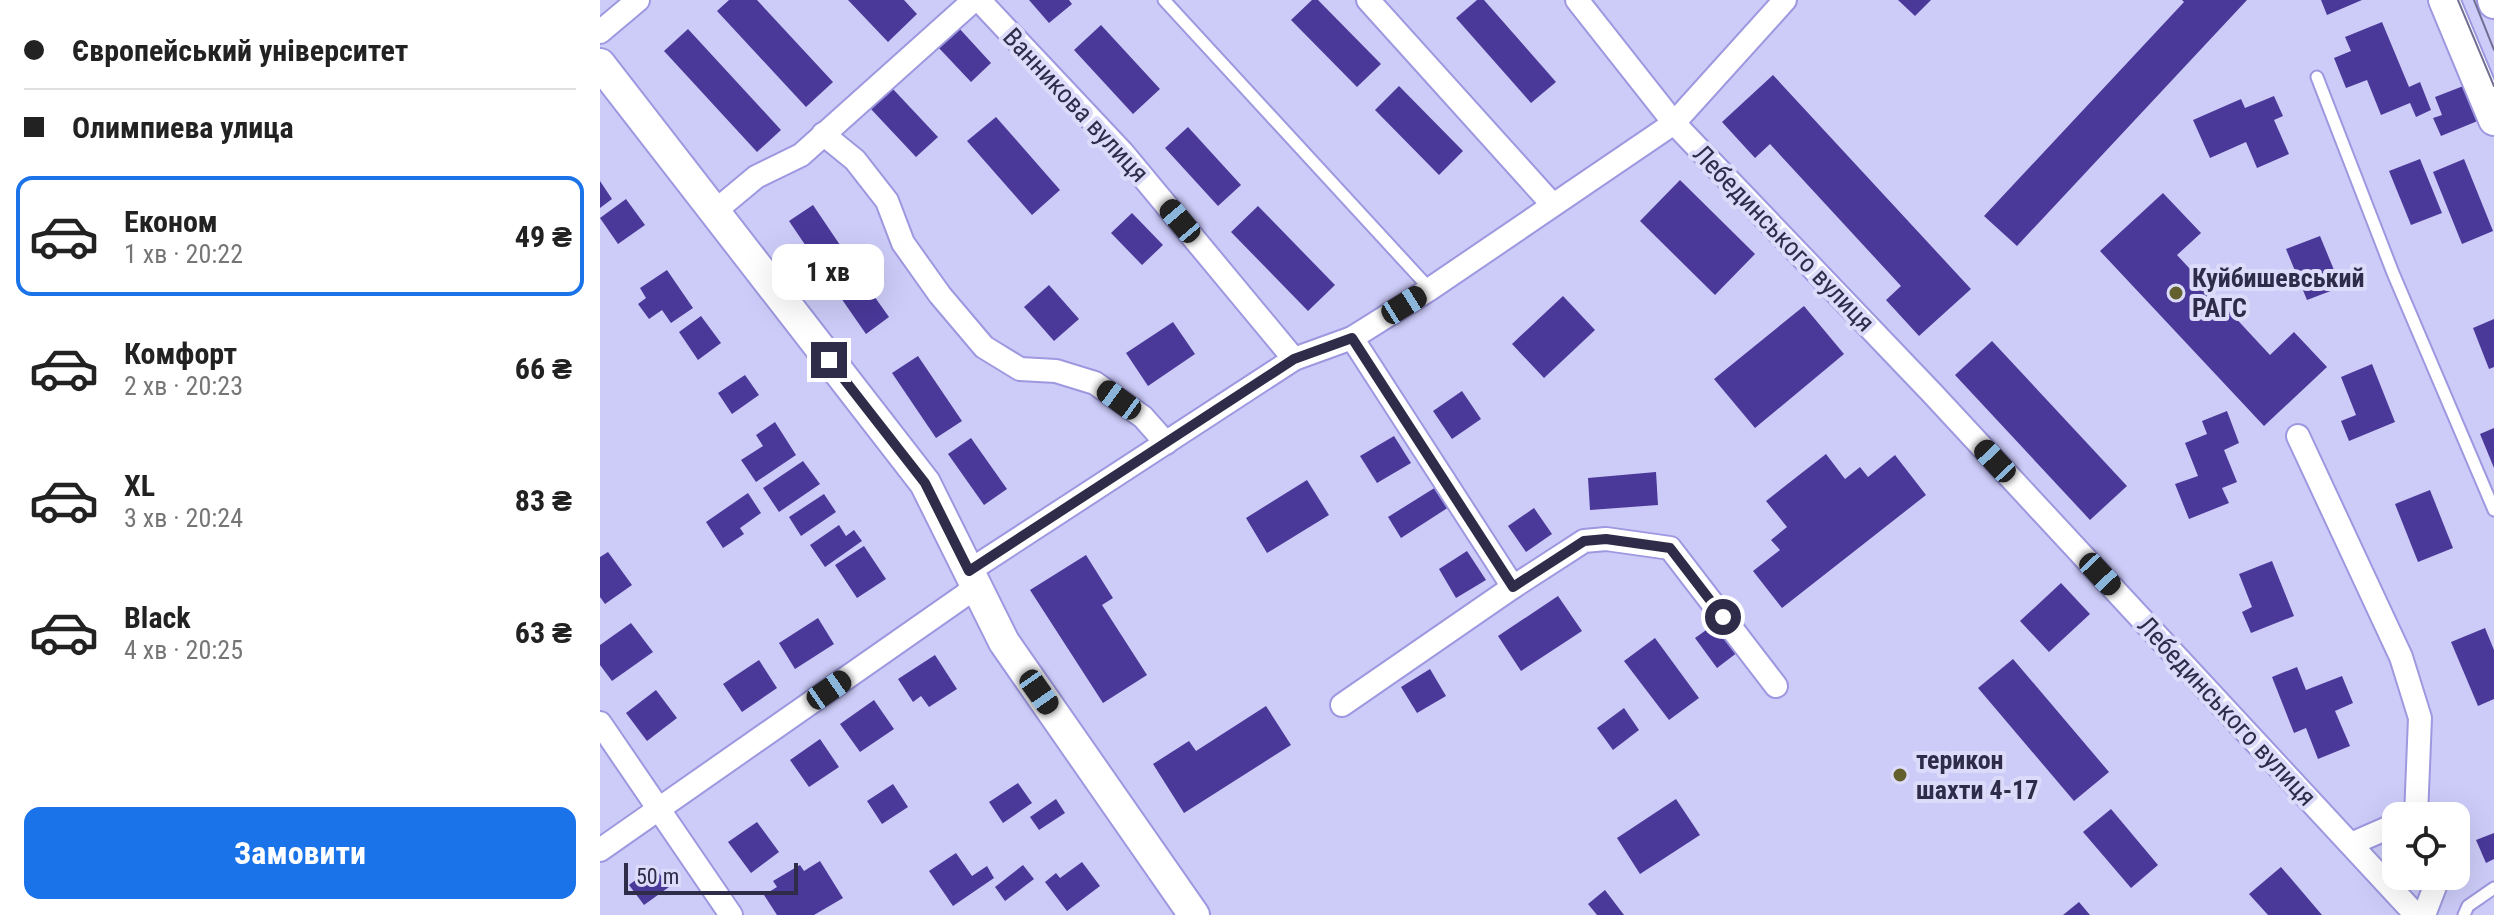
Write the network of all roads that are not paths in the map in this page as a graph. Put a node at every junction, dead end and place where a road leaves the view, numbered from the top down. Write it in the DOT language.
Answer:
graph roads {
  1 [pos="638,0"];
  2 [pos="976,0"];
  3 [pos="1164,0"];
  4 [pos="1368,0"];
  5 [pos="1577,0"];
  6 [pos="2444,0"];
  7 [pos="1771,5"];
  8 [pos="600,32"];
  9 [pos="600,64"];
  10 [pos="2317,77"];
  11 [pos="2494,120"];
  12 [pos="1674,123"];
  13 [pos="823,134"];
  14 [pos="1552,204"];
  15 [pos="714,212"];
  16 [pos="1430,289"];
  17 [pos="1352,338"];
  18 [pos="1294,359"];
  19 [pos="2298,436"];
  20 [pos="1166,443"];
  21 [pos="2494,510"];
  22 [pos="972,580"];
  23 [pos="1513,587"];
  24 [pos="1776,686"];
  25 [pos="1342,705"];
  26 [pos="600,723"];
  27 [pos="2417,802"];
  28 [pos="659,809"];
  29 [pos="2382,830"];
  30 [pos="2351,844"];
  31 [pos="600,850"];
  32 [pos="2494,888"];
  33 [pos="2434,890"];
  34 [pos="731,915"];
  35 [pos="1194,915"];
  36 [pos="2416,915"];
  37 [pos="2424,915"];
  38 [pos="2464,915"];
  1 -- 8 [label="street"];
  2 -- 13 [label="street"];
  2 -- 18 [label="street, Ванникова вулиця"];
  3 -- 16 [label="lane"];
  4 -- 14 [label="street"];
  5 -- 12 [label="street, Лебединського вулиця"];
  6 -- 11 [label="main road"];
  7 -- 12 [label="street"];
  9 -- 15 [label="main road"];
  10 -- 21 [label="lane"];
  12 -- 14 [label="street"];
  12 -- 30 [label="street, Лебединського вулиця"];
  13 -- 15 [label="street"];
  13 -- 20 [label="street"];
  14 -- 16 [label="street"];
  15 -- 22 [label="main road"];
  16 -- 17 [label="street"];
  17 -- 18 [label="street"];
  17 -- 23 [label="street"];
  18 -- 20 [label="street"];
  19 -- 27 [label="street"];
  20 -- 22 [label="street"];
  22 -- 28 [label="street"];
  22 -- 35 [label="main road"];
  23 -- 24 [label="street"];
  23 -- 25 [label="street"];
  26 -- 28 [label="street"];
  28 -- 31 [label="street"];
  28 -- 34 [label="street"];
  29 -- 30 [label="street"];
  30 -- 36 [label="street, Лебединського вулиця"];
  32 -- 38 [label="lane"];
  33 -- 37 [label="street"];
}
